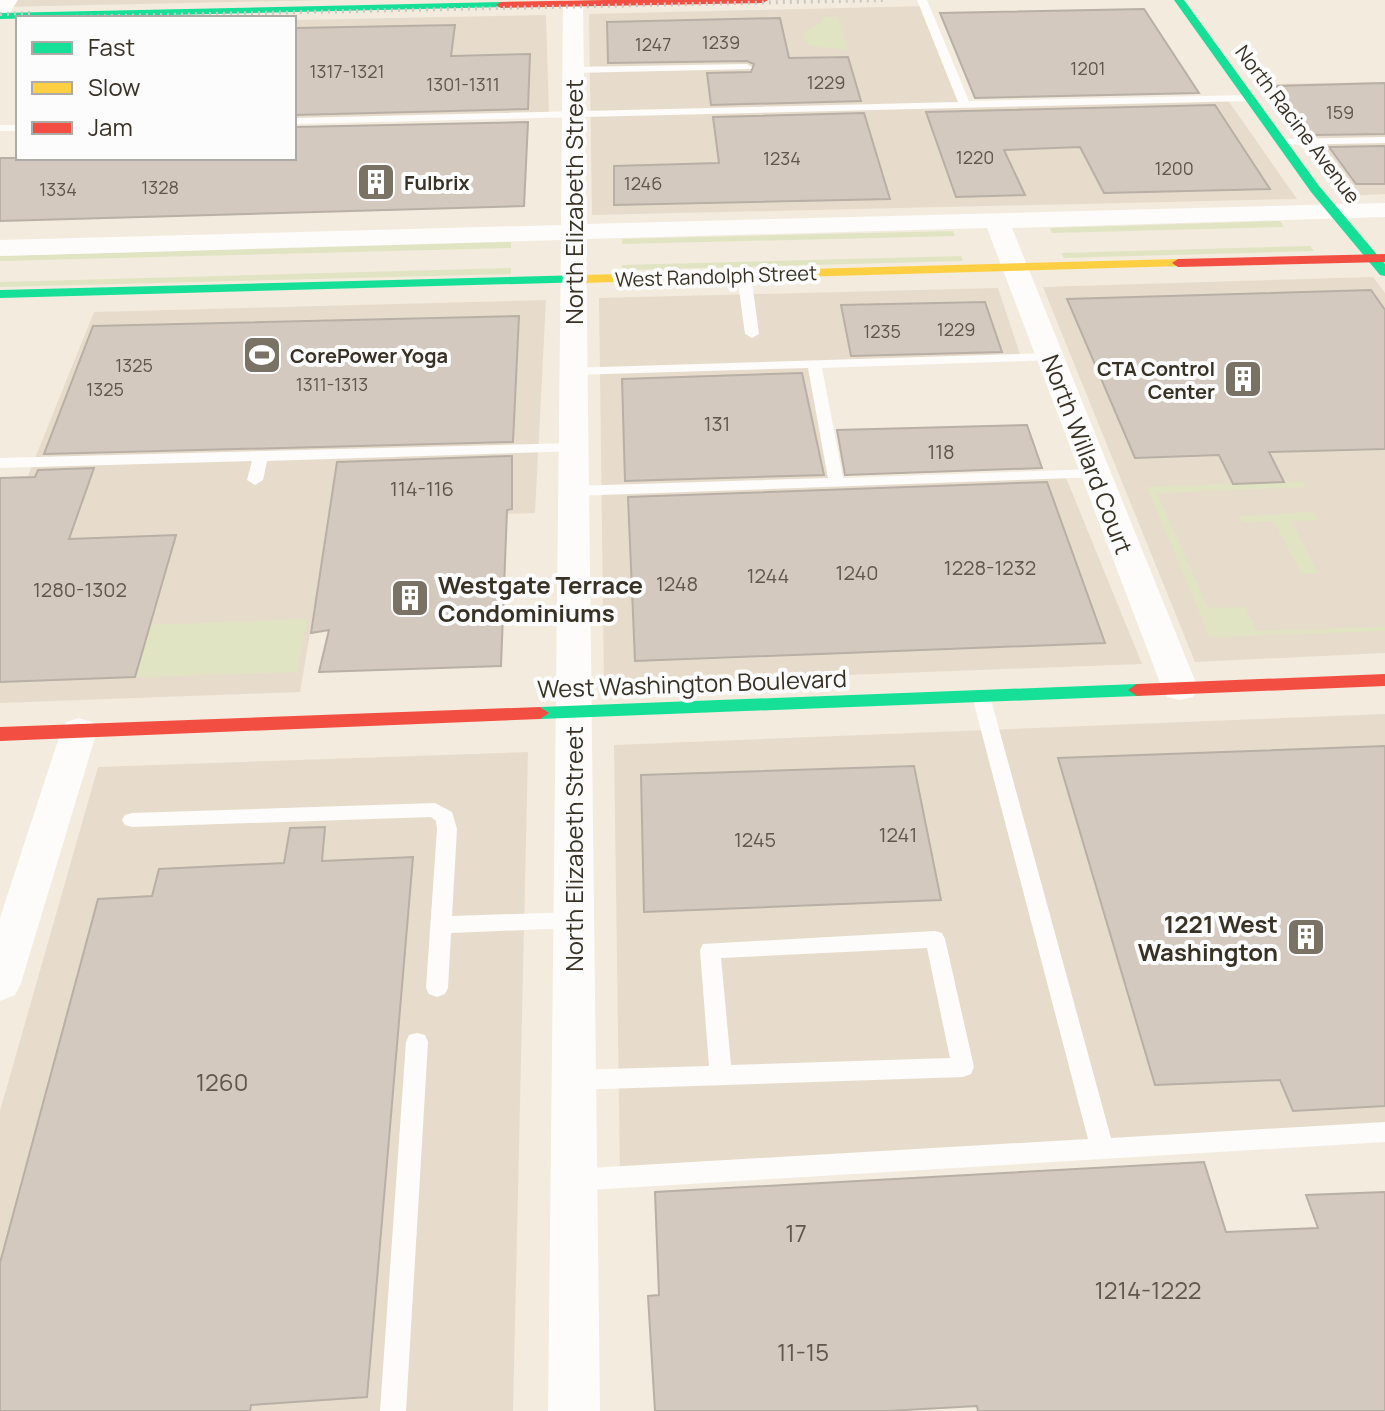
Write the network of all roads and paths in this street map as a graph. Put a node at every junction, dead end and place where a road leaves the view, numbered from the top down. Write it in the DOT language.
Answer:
graph roads {
  1 [pos="8,0"];
  2 [pos="763,0"];
  3 [pos="922,0"];
  4 [pos="1179,0"];
  5 [pos="573,2"];
  6 [pos="456,3"];
  7 [pos="256,6"];
  8 [pos="0,14"];
  9 [pos="747,67"];
  10 [pos="573,70"];
  11 [pos="1249,98"];
  12 [pos="965,105"];
  13 [pos="573,115"];
  14 [pos="296,121"];
  15 [pos="1385,140"];
  16 [pos="1281,142"];
  17 [pos="1385,210"];
  18 [pos="997,221"];
  19 [pos="1333,224"];
  20 [pos="1385,234"];
  21 [pos="1354,235"];
  22 [pos="0,248"];
  23 [pos="1011,251"];
  24 [pos="575,256"];
  25 [pos="1381,262"];
  26 [pos="744,275"];
  27 [pos="0,294"];
  28 [pos="752,334"];
  29 [pos="1050,357"];
  30 [pos="814,364"];
  31 [pos="573,371"];
  32 [pos="573,448"];
  33 [pos="261,456"];
  34 [pos="0,463"];
  35 [pos="1096,474"];
  36 [pos="255,480"];
  37 [pos="836,482"];
  38 [pos="573,491"];
  39 [pos="1385,680"];
  40 [pos="1180,688"];
  41 [pos="981,696"];
  42 [pos="573,712"];
  43 [pos="79,731"];
  44 [pos="0,734"];
  45 [pos="132,820"];
  46 [pos="573,920"];
  47 [pos="441,925"];
  48 [pos="1,979"];
  49 [pos="437,988"];
  50 [pos="417,1042"];
  51 [pos="721,1075"];
  52 [pos="573,1080"];
  53 [pos="1385,1132"];
  54 [pos="1102,1148"];
  55 [pos="573,1180"];
  56 [pos="393,1411"];
  57 [pos="574,1411"];
  1 -- 8 [label="street"];
  2 -- 5 [label="street"];
  3 -- 12 [label="lane"];
  4 -- 11 [label="street, North Racine Avenue"];
  5 -- 6 [label="street"];
  5 -- 10 [label="street, North Elizabeth Street"];
  6 -- 7 [label="street"];
  7 -- 8 [label="street"];
  9 -- 10 [label="lane"];
  10 -- 13 [label="street, North Elizabeth Street"];
  11 -- 12 [label="lane"];
  11 -- 16 [label="street, North Racine Avenue"];
  12 -- 13 [label="lane"];
  13 -- 14 [label="lane"];
  13 -- 24 [label="street, North Elizabeth Street"];
  15 -- 16 [label="lane"];
  16 -- 19 [label="street, North Racine Avenue"];
  17 -- 19 [label="street, West Randolph Street"];
  18 -- 19 [label="street, West Randolph Street"];
  18 -- 23 [label="street, North Willard Court"];
  18 -- 24 [label="street, West Randolph Street"];
  19 -- 21 [label="street, North Racine Avenue"];
  20 -- 21 [label="street"];
  21 -- 25 [label="street, North Racine Avenue"];
  22 -- 24 [label="street, West Randolph Street"];
  23 -- 25 [label="street, West Randolph Street"];
  23 -- 26 [label="street, West Randolph Street"];
  23 -- 29 [label="street, North Willard Court"];
  24 -- 26 [label="street, West Randolph Street"];
  24 -- 27 [label="street, West Randolph Street"];
  24 -- 31 [label="street, North Elizabeth Street"];
  26 -- 28 [label="lane"];
  29 -- 30 [label="lane"];
  29 -- 35 [label="street, North Willard Court"];
  30 -- 31 [label="lane"];
  30 -- 37 [label="lane"];
  31 -- 32 [label="street, North Elizabeth Street"];
  32 -- 33 [label="lane"];
  32 -- 38 [label="street, North Elizabeth Street"];
  33 -- 34 [label="lane"];
  33 -- 36 [label="lane"];
  35 -- 37 [label="lane"];
  35 -- 40 [label="street, North Willard Court"];
  37 -- 38 [label="lane"];
  38 -- 42 [label="street, North Elizabeth Street"];
  39 -- 40 [label="street, West Washington Boulevard"];
  40 -- 41 [label="street, West Washington Boulevard"];
  41 -- 42 [label="street, West Washington Boulevard"];
  41 -- 54 [label="lane"];
  42 -- 43 [label="street, West Washington Boulevard"];
  42 -- 46 [label="street, North Elizabeth Street"];
  43 -- 44 [label="street, West Washington Boulevard"];
  43 -- 48 [label="street"];
  45 -- 47 [label="lane"];
  46 -- 47 [label="lane"];
  46 -- 52 [label="street, North Elizabeth Street"];
  47 -- 49 [label="lane"];
  50 -- 56 [label="lane"];
  51 -- 51 [label="lane"];
  51 -- 52 [label="lane"];
  52 -- 55 [label="street, North Elizabeth Street"];
  53 -- 54 [label="lane"];
  54 -- 55 [label="lane"];
  55 -- 57 [label="street, North Elizabeth Street"];
}
